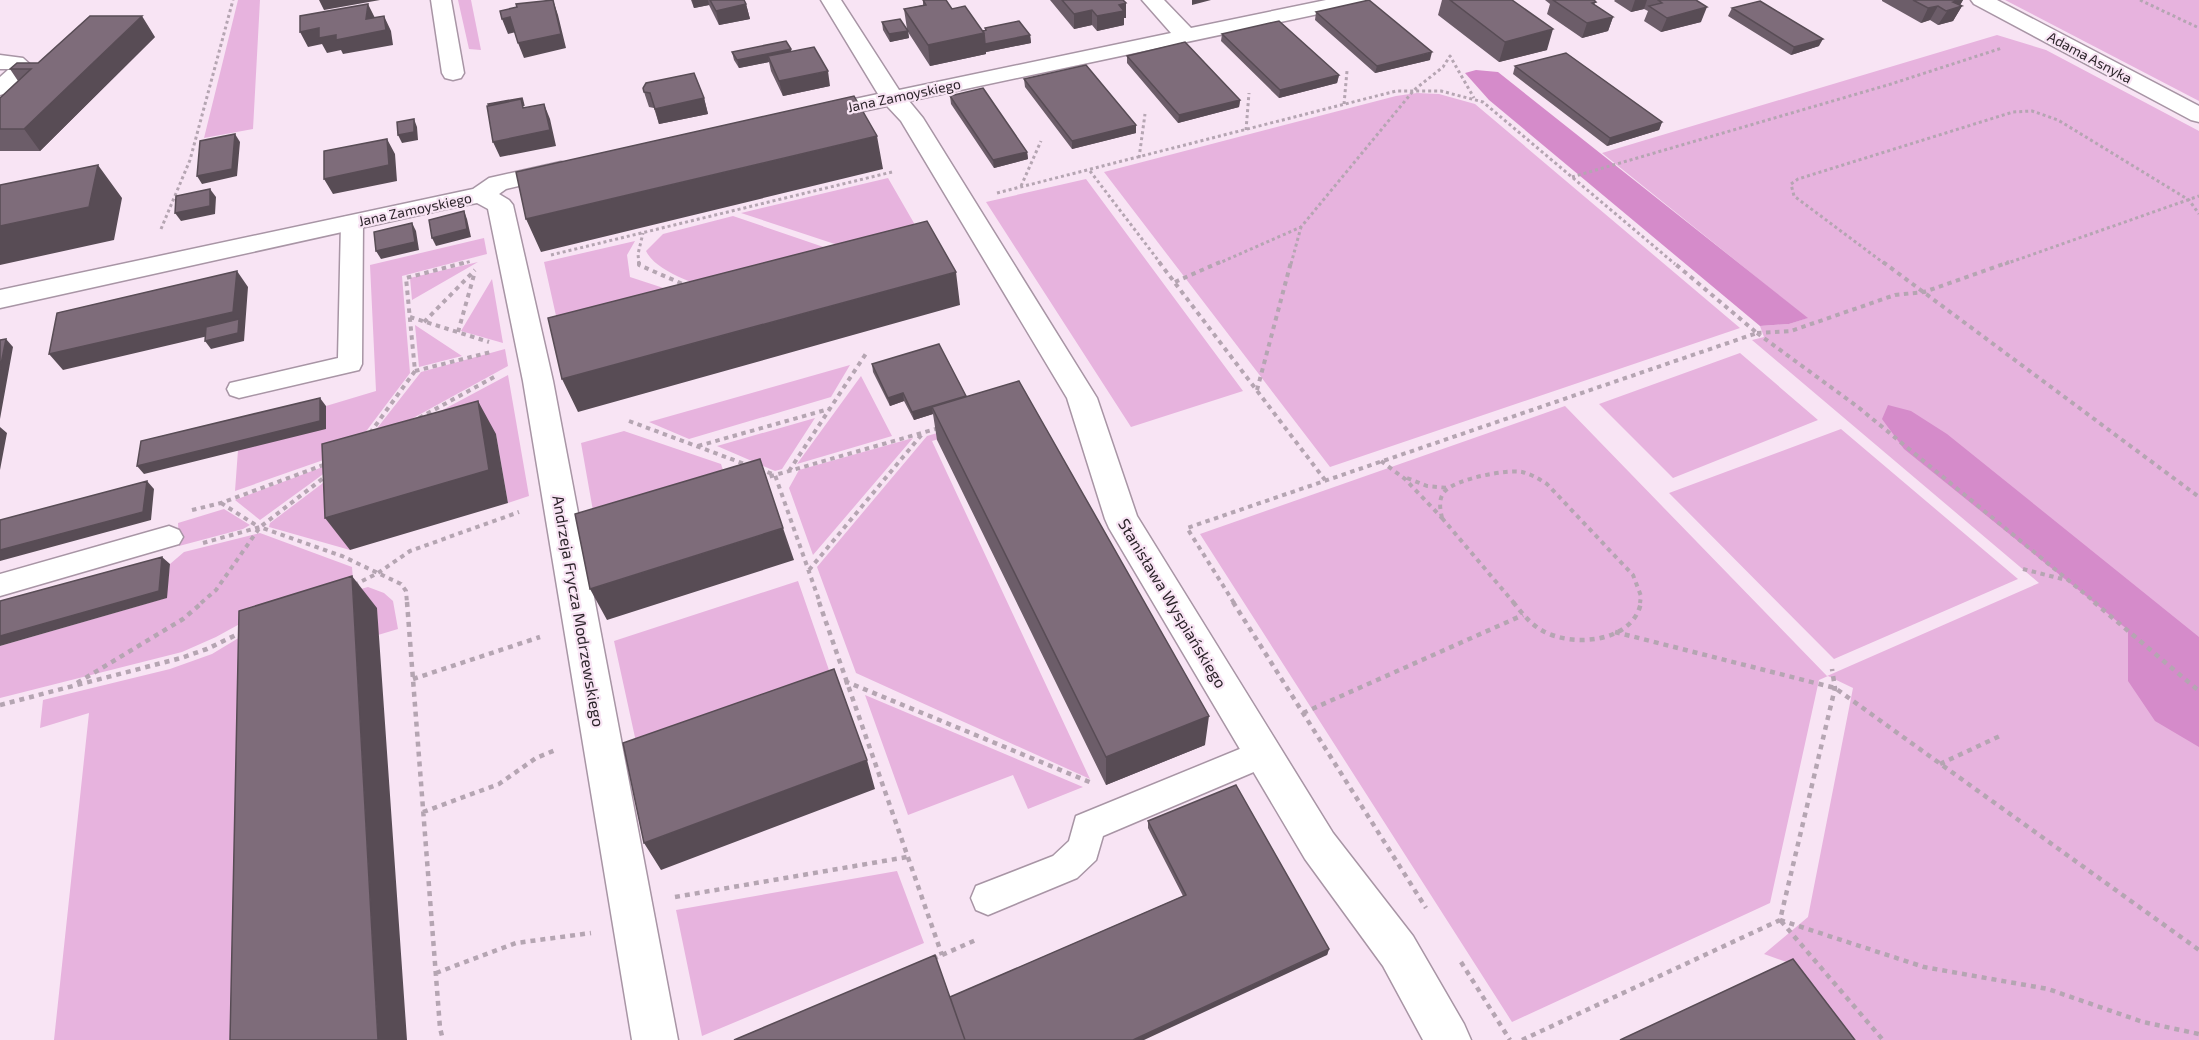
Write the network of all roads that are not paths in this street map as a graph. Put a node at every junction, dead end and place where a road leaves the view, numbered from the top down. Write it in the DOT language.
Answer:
graph roads {
  1 [pos="441,0"];
  2 [pos="831,0"];
  3 [pos="1152,0"];
  4 [pos="1356,0"];
  5 [pos="1981,0"];
  6 [pos="1185,35"];
  7 [pos="0,62"];
  8 [pos="453,73"];
  9 [pos="0,88"];
  10 [pos="892,97"];
  11 [pos="2199,115"];
  12 [pos="796,118"];
  13 [pos="579,165"];
  14 [pos="481,195"];
  15 [pos="352,222"];
  16 [pos="0,299"];
  17 [pos="239,389"];
  18 [pos="169,537"];
  19 [pos="0,585"];
  20 [pos="1264,753"];
  21 [pos="988,898"];
  22 [pos="655,1040"];
  23 [pos="1448,1040"];
  1 -- 8 [label="street"];
  2 -- 10 [label="street, Stanisława Wyspiańskiego"];
  3 -- 6 [label="street"];
  4 -- 6 [label="street, Jana Zamoyskiego"];
  5 -- 11 [label="street, Adama Asnyka"];
  6 -- 10 [label="street, Jana Zamoyskiego"];
  7 -- 9 [label="street"];
  10 -- 12 [label="street, Jana Zamoyskiego"];
  10 -- 20 [label="street, Stanisława Wyspiańskiego"];
  13 -- 14 [label="street, Jana Zamoyskiego"];
  14 -- 15 [label="street, Jana Zamoyskiego"];
  14 -- 22 [label="street, Andrzeja Frycza Modrzewskiego"];
  15 -- 16 [label="street, Jana Zamoyskiego"];
  15 -- 17 [label="lane"];
  18 -- 19 [label="lane"];
  20 -- 21 [label="lane"];
  20 -- 23 [label="street, Stanisława Wyspiańskiego"];
}
